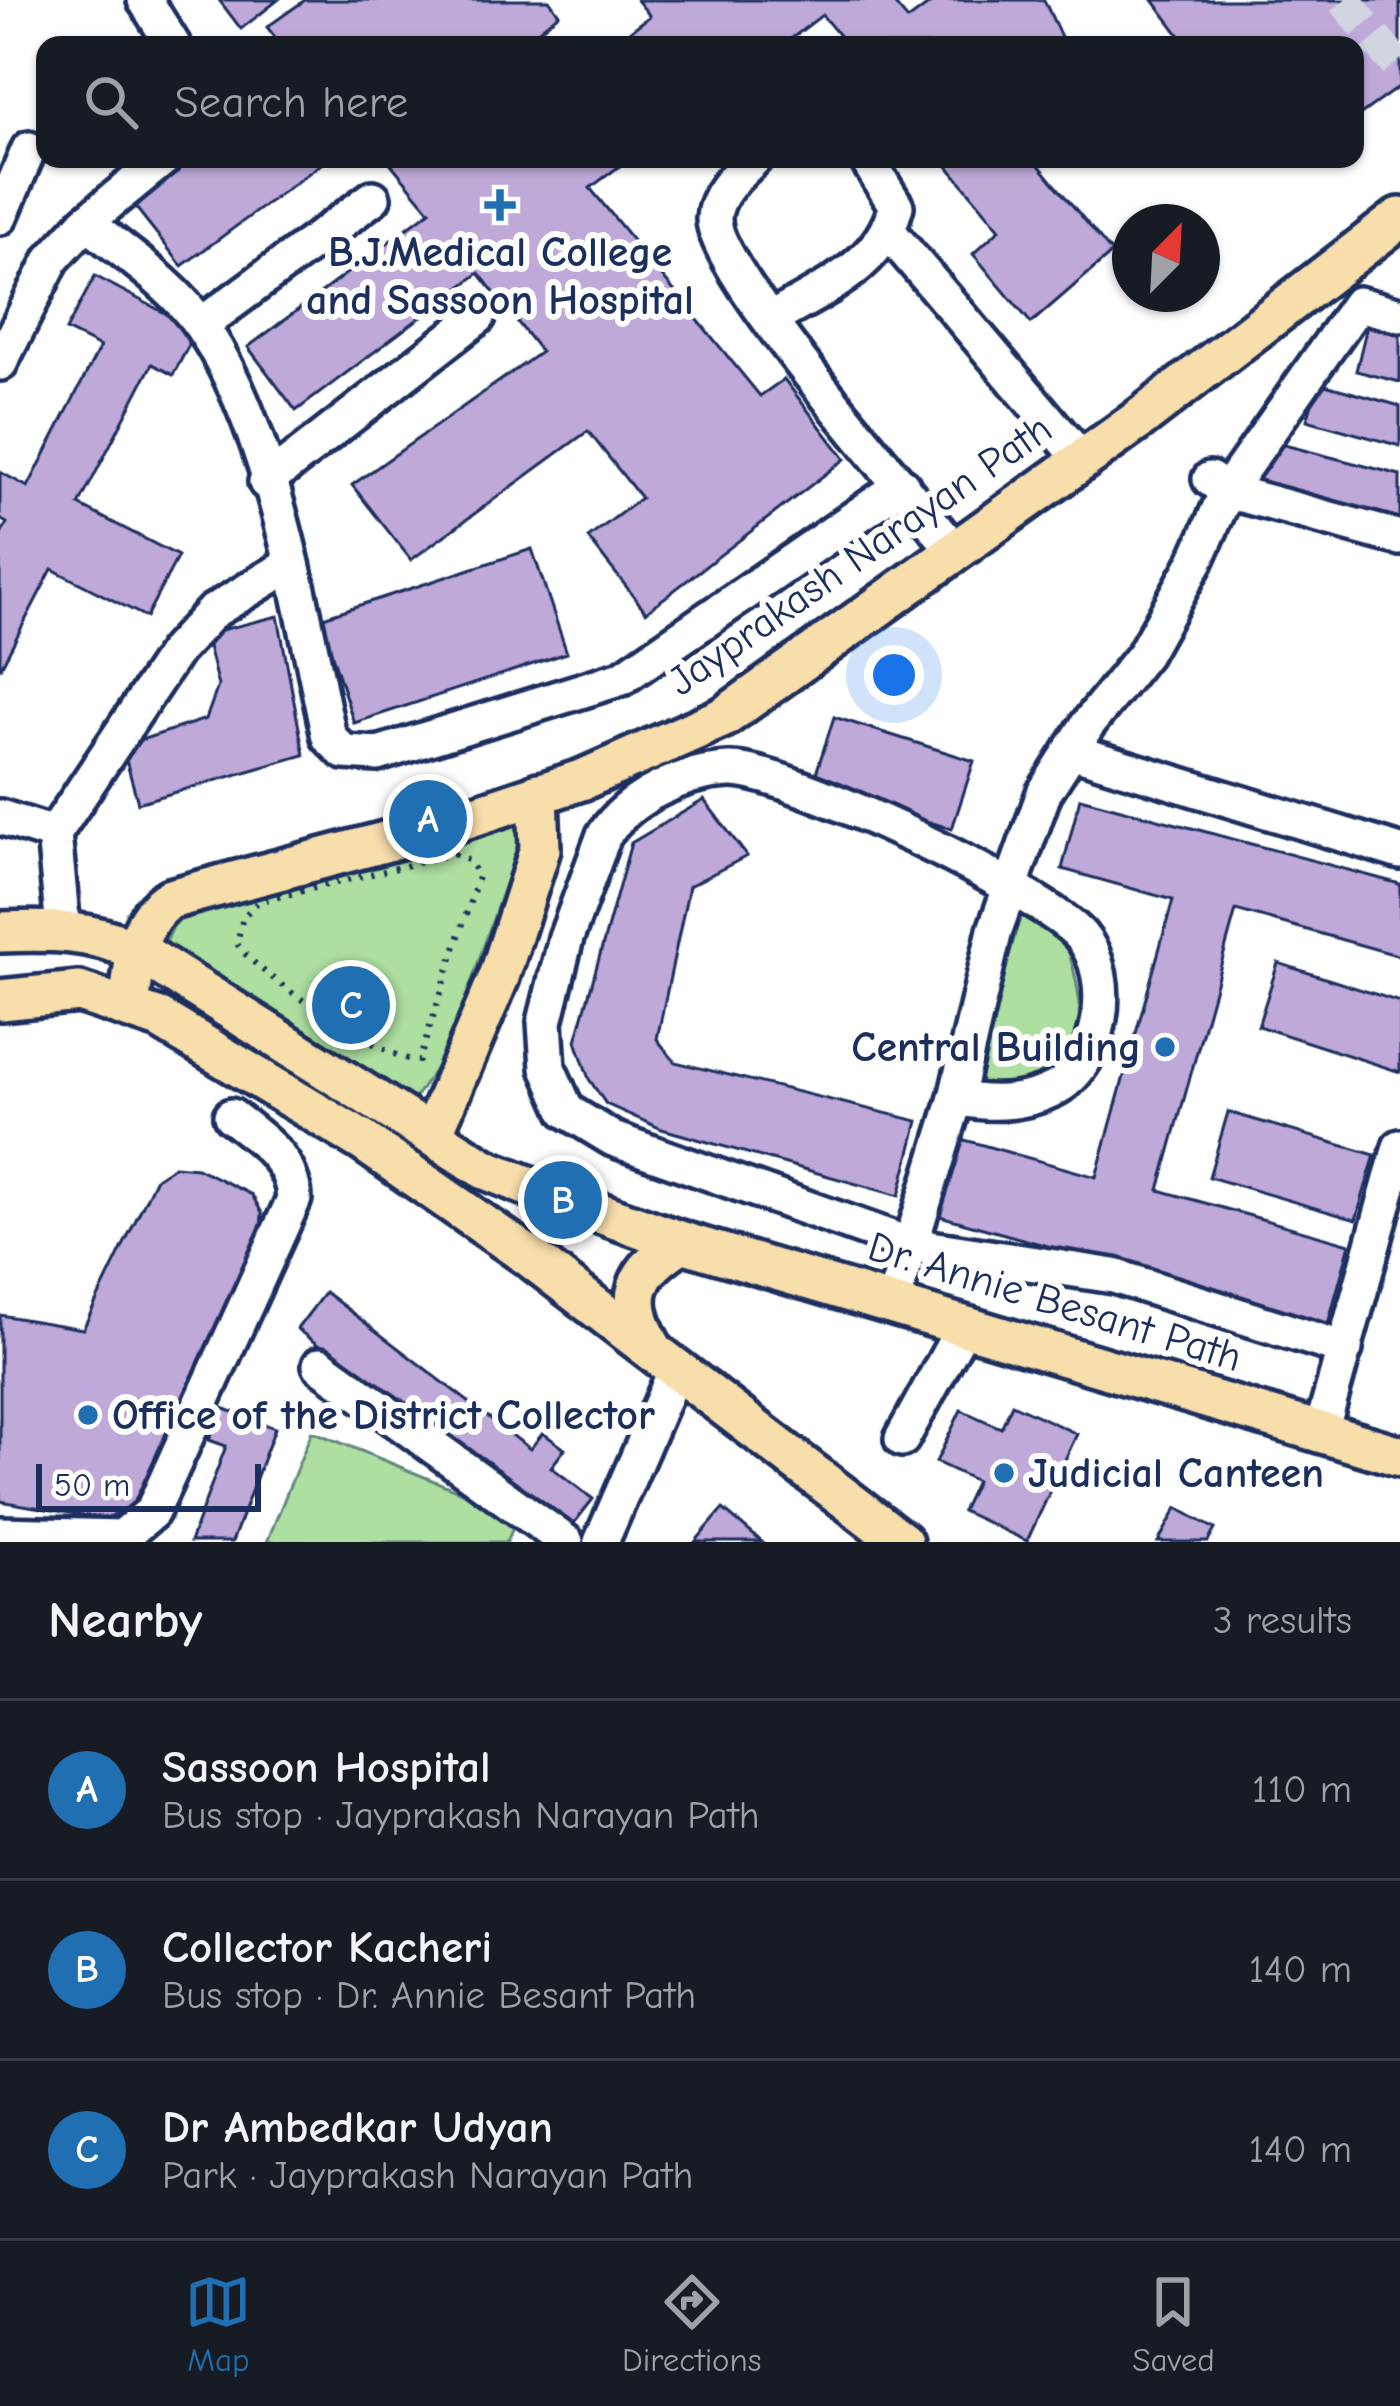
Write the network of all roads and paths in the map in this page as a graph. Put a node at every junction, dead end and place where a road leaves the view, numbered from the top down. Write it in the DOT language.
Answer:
graph roads {
  1 [pos="145,0"];
  2 [pos="167,36"];
  3 [pos="29,149"];
  4 [pos="152,168"];
  5 [pos="744,168"];
  6 [pos="873,168"];
  7 [pos="373,198"];
  8 [pos="0,217"];
  9 [pos="1400,218"];
  10 [pos="86,222"];
  11 [pos="889,232"];
  12 [pos="1400,315"];
  13 [pos="478,317"];
  14 [pos="770,320"];
  15 [pos="200,325"];
  16 [pos="0,363"];
  17 [pos="1082,460"];
  18 [pos="266,482"];
  19 [pos="902,485"];
  20 [pos="1218,485"];
  21 [pos="1400,538"];
  22 [pos="955,551"];
  23 [pos="291,564"];
  24 [pos="1071,751"];
  25 [pos="538,793"];
  26 [pos="0,817"];
  27 [pos="53,834"];
  28 [pos="1400,851"];
  29 [pos="1010,887"];
  30 [pos="63,929"];
  31 [pos="0,932"];
  32 [pos="138,950"];
  33 [pos="0,1000"];
  34 [pos="129,1007"];
  35 [pos="347,1027"];
  36 [pos="956,1098"];
  37 [pos="231,1117"];
  38 [pos="432,1134"];
  39 [pos="1400,1147"];
  40 [pos="682,1242"];
  41 [pos="910,1245"];
  42 [pos="893,1302"];
  43 [pos="965,1324"];
  44 [pos="1345,1348"];
  45 [pos="665,1360"];
  46 [pos="320,1365"];
  47 [pos="1321,1432"];
  48 [pos="902,1439"];
  49 [pos="1400,1456"];
  50 [pos="0,1534"];
  51 [pos="883,1536"];
  52 [pos="566,1542"];
  53 [pos="601,1542"];
  1 -- 2 [label="lane"];
  3 -- 8 [label="lane"];
  4 -- 10 [label="lane"];
  5 -- 14 [label="lane"];
  6 -- 11 [label="lane"];
  7 -- 15 [label="lane"];
  9 -- 17 [label="main road, Jayprakash Narayan Path"];
  10 -- 15 [label="lane"];
  10 -- 16 [label="lane"];
  11 -- 14 [label="lane"];
  11 -- 17 [label="lane"];
  12 -- 20 [label="lane"];
  13 -- 18 [label="lane"];
  14 -- 19 [label="lane"];
  15 -- 18 [label="lane"];
  17 -- 22 [label="main road, Jayprakash Narayan Path"];
  18 -- 23 [label="lane"];
  19 -- 22 [label="lane"];
  19 -- 23 [label="lane"];
  20 -- 21 [label="lane"];
  20 -- 24 [label="lane"];
  22 -- 25 [label="main road, Jayprakash Narayan Path"];
  23 -- 27 [label="lane"];
  24 -- 28 [label="lane"];
  24 -- 29 [label="lane"];
  25 -- 32 [label="main road, Jayprakash Narayan Path"];
  25 -- 38 [label="main road"];
  26 -- 27 [label="lane"];
  27 -- 30 [label="lane"];
  29 -- 36 [label="lane"];
  29 -- 36 [label="lane"];
  29 -- 41 [label="lane"];
  30 -- 31 [label="main road, Dr. Annie Besant Path"];
  30 -- 32 [label="main road, Dr. Annie Besant Path"];
  32 -- 34 [label="main road"];
  32 -- 38 [label="main road, Dr. Annie Besant Path"];
  33 -- 34 [label="main road"];
  34 -- 45 [label="main road"];
  35 -- 35 [label="path"];
  36 -- 41 [label="lane"];
  37 -- 50 [label="lane"];
  38 -- 40 [label="main road, Dr. Annie Besant Path"];
  39 -- 44 [label="lane"];
  40 -- 42 [label="main road, Dr. Annie Besant Path"];
  40 -- 45 [label="main road"];
  41 -- 42 [label="lane"];
  41 -- 44 [label="lane"];
  42 -- 43 [label="main road, Dr. Annie Besant Path"];
  43 -- 47 [label="main road, Dr. Annie Besant Path"];
  43 -- 48 [label="lane"];
  44 -- 47 [label="lane"];
  45 -- 51 [label="main road"];
  45 -- 53 [label="lane"];
  46 -- 52 [label="lane"];
  47 -- 49 [label="main road, Dr. Annie Besant Path"];
}
